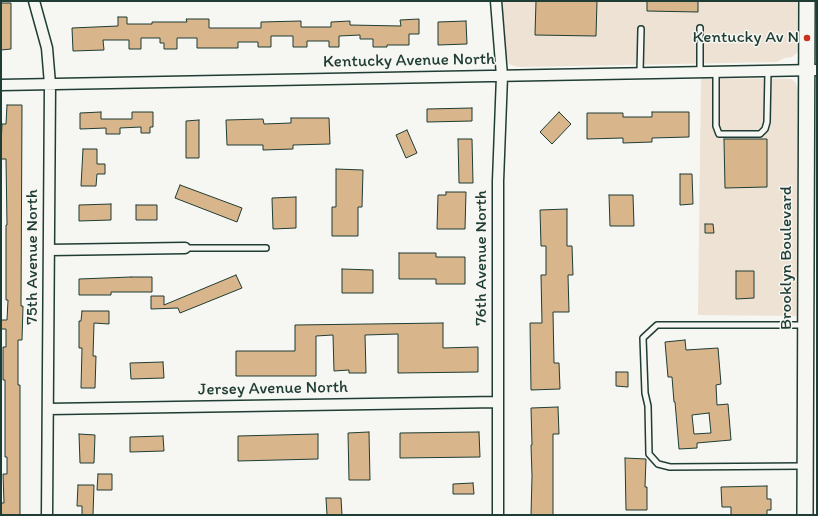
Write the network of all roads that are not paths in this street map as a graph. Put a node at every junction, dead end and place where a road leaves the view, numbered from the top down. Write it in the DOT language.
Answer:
graph roads {
  1 [pos="34,1"];
  2 [pos="496,1"];
  3 [pos="807,1"];
  4 [pos="700,28"];
  5 [pos="641,29"];
  6 [pos="768,70"];
  7 [pos="812,70"];
  8 [pos="700,71"];
  9 [pos="716,71"];
  10 [pos="640,72"];
  11 [pos="502,76"];
  12 [pos="1,84"];
  13 [pos="50,84"];
  14 [pos="185,248"];
  15 [pos="266,248"];
  16 [pos="49,250"];
  17 [pos="806,325"];
  18 [pos="498,402"];
  19 [pos="48,409"];
  20 [pos="805,466"];
  21 [pos="47,515"];
  22 [pos="498,515"];
  23 [pos="805,515"];
  1 -- 13 [label="street, 75th Avenue North"];
  2 -- 11 [label="street, 76th Avenue North"];
  3 -- 7 [label="main road, Brooklyn Boulevard"];
  4 -- 8 [label="lane"];
  5 -- 10 [label="lane"];
  6 -- 7 [label="street, Kentucky Avenue North"];
  6 -- 9 [label="street, Kentucky Avenue North"];
  6 -- 9 [label="lane"];
  7 -- 17 [label="main road, Brooklyn Boulevard"];
  8 -- 9 [label="street, Kentucky Avenue North"];
  8 -- 10 [label="street, Kentucky Avenue North"];
  10 -- 11 [label="street, Kentucky Avenue North"];
  11 -- 13 [label="street, Kentucky Avenue North"];
  11 -- 18 [label="street, 76th Avenue North"];
  12 -- 13 [label="street, Kentucky Avenue North"];
  13 -- 16 [label="street, 75th Avenue North"];
  14 -- 15 [label="lane"];
  14 -- 16 [label="street"];
  16 -- 19 [label="street, 75th Avenue North"];
  17 -- 20 [label="main road, Brooklyn Boulevard"];
  17 -- 20 [label="lane"];
  18 -- 19 [label="street, Jersey Avenue North"];
  18 -- 22 [label="street, 76th Avenue North"];
  19 -- 21 [label="street, 75th Avenue North"];
  20 -- 23 [label="main road, Brooklyn Boulevard"];
}
